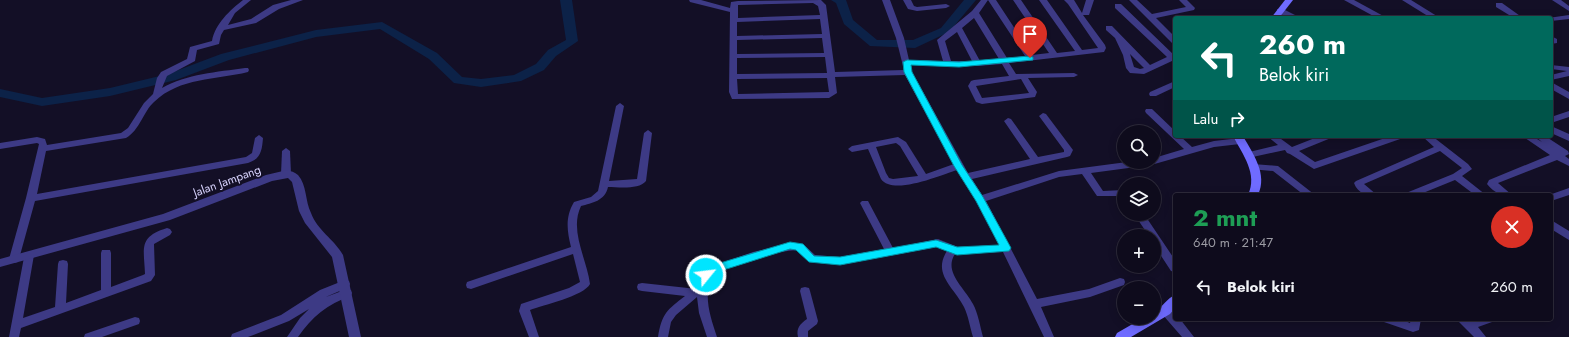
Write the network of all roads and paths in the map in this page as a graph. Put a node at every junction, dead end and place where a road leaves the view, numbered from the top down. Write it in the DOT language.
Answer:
graph roads {
  1 [pos="247,0"];
  2 [pos="299,0"];
  3 [pos="693,0"];
  4 [pos="886,0"];
  5 [pos="907,0"];
  6 [pos="984,0"];
  7 [pos="992,0"];
  8 [pos="1017,0"];
  9 [pos="1043,0"];
  10 [pos="1068,0"];
  11 [pos="1090,0"];
  12 [pos="1133,0"];
  13 [pos="1183,0"];
  14 [pos="1289,0"];
  15 [pos="1348,0"];
  16 [pos="1406,0"];
  17 [pos="1556,0"];
  18 [pos="1499,5"];
  19 [pos="946,6"];
  20 [pos="1118,6"];
  21 [pos="1569,9"];
  22 [pos="734,11"];
  23 [pos="1086,12"];
  24 [pos="974,13"];
  25 [pos="1277,15"];
  26 [pos="1379,16"];
  27 [pos="1433,16"];
  28 [pos="1516,16"];
  29 [pos="824,17"];
  30 [pos="1150,17"];
  31 [pos="1569,17"];
  32 [pos="1553,19"];
  33 [pos="734,20"];
  34 [pos="222,28"];
  35 [pos="958,28"];
  36 [pos="1110,28"];
  37 [pos="824,36"];
  38 [pos="1118,37"];
  39 [pos="733,38"];
  40 [pos="1173,39"];
  41 [pos="1080,53"];
  42 [pos="827,55"];
  43 [pos="734,56"];
  44 [pos="1055,56"];
  45 [pos="1030,58"];
  46 [pos="1173,58"];
  47 [pos="1173,59"];
  48 [pos="1004,61"];
  49 [pos="907,62"];
  50 [pos="948,63"];
  51 [pos="977,64"];
  52 [pos="1553,67"];
  53 [pos="1149,68"];
  54 [pos="1569,69"];
  55 [pos="245,70"];
  56 [pos="908,72"];
  57 [pos="1569,74"];
  58 [pos="831,75"];
  59 [pos="1074,75"];
  60 [pos="1023,76"];
  61 [pos="734,77"];
  62 [pos="1014,78"];
  63 [pos="1553,78"];
  64 [pos="1173,85"];
  65 [pos="1553,86"];
  66 [pos="1553,89"];
  67 [pos="158,92"];
  68 [pos="1153,94"];
  69 [pos="1569,96"];
  70 [pos="1569,99"];
  71 [pos="620,106"];
  72 [pos="1149,111"];
  73 [pos="1569,114"];
  74 [pos="1043,116"];
  75 [pos="1553,119"];
  76 [pos="1008,121"];
  77 [pos="1553,130"];
  78 [pos="648,133"];
  79 [pos="1173,134"];
  80 [pos="259,138"];
  81 [pos="1177,138"];
  82 [pos="1239,138"];
  83 [pos="1274,138"];
  84 [pos="1322,138"];
  85 [pos="1394,138"];
  86 [pos="1429,138"];
  87 [pos="1529,138"];
  88 [pos="1542,138"];
  89 [pos="1569,138"];
  90 [pos="0,146"];
  91 [pos="871,146"];
  92 [pos="1442,147"];
  93 [pos="42,149"];
  94 [pos="1288,149"];
  95 [pos="852,150"];
  96 [pos="286,151"];
  97 [pos="1191,151"];
  98 [pos="1248,155"];
  99 [pos="1558,156"];
  100 [pos="1161,160"];
  101 [pos="1036,161"];
  102 [pos="1569,163"];
  103 [pos="958,166"];
  104 [pos="1253,166"];
  105 [pos="1117,167"];
  106 [pos="1084,170"];
  107 [pos="286,174"];
  108 [pos="1456,176"];
  109 [pos="923,177"];
  110 [pos="965,177"];
  111 [pos="604,184"];
  112 [pos="1569,191"];
  113 [pos="1117,193"];
  114 [pos="1254,193"];
  115 [pos="1307,193"];
  116 [pos="1369,193"];
  117 [pos="1414,193"];
  118 [pos="1478,193"];
  119 [pos="1505,193"];
  120 [pos="1553,197"];
  121 [pos="31,198"];
  122 [pos="980,199"];
  123 [pos="864,203"];
  124 [pos="1553,225"];
  125 [pos="167,232"];
  126 [pos="1569,236"];
  127 [pos="1161,247"];
  128 [pos="1006,248"];
  129 [pos="576,249"];
  130 [pos="953,250"];
  131 [pos="890,252"];
  132 [pos="106,253"];
  133 [pos="29,255"];
  134 [pos="14,259"];
  135 [pos="0,263"];
  136 [pos="63,264"];
  137 [pos="1173,265"];
  138 [pos="1117,283"];
  139 [pos="471,285"];
  140 [pos="642,288"];
  141 [pos="346,289"];
  142 [pos="805,291"];
  143 [pos="106,293"];
  144 [pos="699,294"];
  145 [pos="1173,302"];
  146 [pos="1034,304"];
  147 [pos="60,309"];
  148 [pos="1166,311"];
  149 [pos="1161,314"];
  150 [pos="1173,319"];
  151 [pos="135,320"];
  152 [pos="1175,321"];
  153 [pos="1394,321"];
  154 [pos="1416,321"];
  155 [pos="1465,322"];
  156 [pos="16,325"];
  157 [pos="1141,325"];
  158 [pos="14,337"];
  159 [pos="89,337"];
  160 [pos="236,337"];
  161 [pos="292,337"];
  162 [pos="355,337"];
  163 [pos="534,337"];
  164 [pos="663,337"];
  165 [pos="712,337"];
  166 [pos="804,337"];
  167 [pos="978,337"];
  168 [pos="1049,337"];
  169 [pos="1121,337"];
  170 [pos="1189,337"];
  171 [pos="1481,337"];
  1 -- 34 [label="street"];
  2 -- 34 [label="street"];
  3 -- 22 [label="street"];
  4 -- 49 [label="street"];
  5 -- 19 [label="street"];
  6 -- 24 [label="street"];
  7 -- 45 [label="street"];
  8 -- 44 [label="street"];
  9 -- 41 [label="street"];
  10 -- 41 [label="street"];
  11 -- 23 [label="street"];
  12 -- 30 [label="street"];
  13 -- 30 [label="street"];
  14 -- 25 [label="main road"];
  15 -- 26 [label="street"];
  16 -- 27 [label="street"];
  17 -- 21 [label="street"];
  18 -- 28 [label="street"];
  20 -- 46 [label="street"];
  22 -- 29 [label="street"];
  22 -- 33 [label="street"];
  24 -- 35 [label="street"];
  24 -- 48 [label="street"];
  29 -- 33 [label="street"];
  29 -- 37 [label="street"];
  30 -- 40 [label="street"];
  31 -- 32 [label="street"];
  33 -- 39 [label="street"];
  34 -- 67 [label="street"];
  35 -- 50 [label="street"];
  35 -- 51 [label="street"];
  36 -- 38 [label="street"];
  37 -- 39 [label="street"];
  37 -- 42 [label="street"];
  38 -- 53 [label="street"];
  38 -- 53 [label="street"];
  39 -- 43 [label="street"];
  41 -- 44 [label="street"];
  42 -- 43 [label="street"];
  42 -- 58 [label="street"];
  43 -- 61 [label="street"];
  44 -- 45 [label="street"];
  45 -- 48 [label="street"];
  47 -- 53 [label="street"];
  48 -- 51 [label="street"];
  48 -- 62 [label="street"];
  49 -- 50 [label="street"];
  49 -- 56 [label="street"];
  50 -- 51 [label="street"];
  52 -- 54 [label="street"];
  55 -- 67 [label="street"];
  56 -- 58 [label="street"];
  56 -- 103 [label="street"];
  57 -- 63 [label="street"];
  58 -- 61 [label="street"];
  58 -- 61 [label="street"];
  59 -- 60 [label="street"];
  60 -- 62 [label="street"];
  60 -- 62 [label="street"];
  64 -- 68 [label="street"];
  65 -- 69 [label="street"];
  66 -- 70 [label="street"];
  67 -- 93 [label="street"];
  71 -- 111 [label="street"];
  72 -- 79 [label="street"];
  73 -- 75 [label="street"];
  74 -- 101 [label="street"];
  76 -- 101 [label="street"];
  77 -- 89 [label="street"];
  78 -- 111 [label="street"];
  80 -- 121 [label="street"];
  81 -- 97 [label="street"];
  82 -- 97 [label="street"];
  82 -- 98 [label="main road"];
  83 -- 94 [label="street"];
  84 -- 94 [label="street"];
  85 -- 94 [label="street"];
  86 -- 92 [label="street"];
  87 -- 99 [label="street"];
  88 -- 99 [label="street"];
  90 -- 93 [label="street"];
  91 -- 95 [label="street"];
  91 -- 109 [label="street"];
  91 -- 109 [label="street"];
  92 -- 108 [label="street"];
  92 -- 116 [label="street"];
  93 -- 121 [label="street"];
  94 -- 98 [label="street"];
  96 -- 107 [label="street"];
  97 -- 100 [label="street"];
  98 -- 104 [label="main road"];
  99 -- 102 [label="street"];
  99 -- 119 [label="street"];
  101 -- 110 [label="street"];
  103 -- 109 [label="street"];
  103 -- 110 [label="street"];
  104 -- 114 [label="main road"];
  104 -- 115 [label="street"];
  105 -- 106 [label="street"];
  106 -- 113 [label="street"];
  106 -- 122 [label="street"];
  107 -- 133 [label="street, Jalan Jampang"];
  107 -- 141 [label="street"];
  108 -- 117 [label="street"];
  108 -- 118 [label="street"];
  110 -- 122 [label="street"];
  111 -- 129 [label="street"];
  112 -- 120 [label="street"];
  121 -- 134 [label="street"];
  122 -- 128 [label="street"];
  123 -- 131 [label="street"];
  124 -- 126 [label="street"];
  125 -- 143 [label="street"];
  127 -- 137 [label="street"];
  128 -- 130 [label="street"];
  128 -- 146 [label="street"];
  129 -- 139 [label="street"];
  129 -- 163 [label="street"];
  130 -- 131 [label="street"];
  130 -- 167 [label="street"];
  131 -- 144 [label="street"];
  132 -- 143 [label="street"];
  133 -- 134 [label="street, Jalan Jampang"];
  133 -- 156 [label="street"];
  134 -- 135 [label="street, Jalan Jampang"];
  136 -- 147 [label="street"];
  138 -- 146 [label="street"];
  140 -- 144 [label="street"];
  141 -- 160 [label="street"];
  141 -- 161 [label="street"];
  141 -- 162 [label="street"];
  142 -- 166 [label="street"];
  143 -- 147 [label="street"];
  144 -- 164 [label="street"];
  144 -- 165 [label="street"];
  145 -- 148 [label="main road"];
  146 -- 168 [label="street"];
  147 -- 156 [label="street"];
  148 -- 149 [label="main road"];
  148 -- 150 [label="street"];
  151 -- 159 [label="street"];
  152 -- 170 [label="street"];
  153 -- 154 [label="street"];
  155 -- 171 [label="street"];
  156 -- 158 [label="street"];
  157 -- 169 [label="main road"];
}
